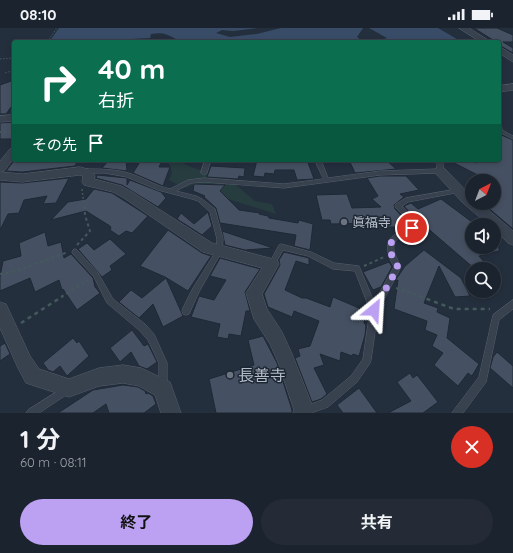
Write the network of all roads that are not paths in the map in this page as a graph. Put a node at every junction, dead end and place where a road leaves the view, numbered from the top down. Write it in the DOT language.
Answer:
graph roads {
  1 [pos="463,28"];
  2 [pos="484,40"];
  3 [pos="501,50"];
  4 [pos="513,59"];
  5 [pos="513,88"];
  6 [pos="501,89"];
  7 [pos="12,118"];
  8 [pos="0,119"];
  9 [pos="501,132"];
  10 [pos="513,138"];
  11 [pos="12,153"];
  12 [pos="207,162"];
  13 [pos="319,162"];
  14 [pos="79,165"];
  15 [pos="440,166"];
  16 [pos="0,168"];
  17 [pos="204,173"];
  18 [pos="0,176"];
  19 [pos="326,181"];
  20 [pos="458,191"];
  21 [pos="170,192"];
  22 [pos="513,239"];
  23 [pos="219,251"];
  24 [pos="75,252"];
  25 [pos="272,264"];
  26 [pos="511,305"];
  27 [pos="0,310"];
  28 [pos="374,310"];
  29 [pos="186,311"];
  30 [pos="69,388"];
  31 [pos="163,389"];
  32 [pos="304,412"];
  33 [pos="31,413"];
  34 [pos="171,413"];
  35 [pos="457,413"];
  1 -- 2 [label="street"];
  3 -- 4 [label="street"];
  5 -- 6 [label="street"];
  7 -- 8 [label="street"];
  9 -- 10 [label="lane"];
  11 -- 16 [label="street"];
  12 -- 17 [label="lane"];
  13 -- 19 [label="lane"];
  14 -- 18 [label="street"];
  14 -- 21 [label="lane"];
  14 -- 23 [label="street"];
  15 -- 19 [label="lane"];
  15 -- 20 [label="street"];
  19 -- 21 [label="lane"];
  20 -- 22 [label="street"];
  20 -- 28 [label="lane"];
  21 -- 23 [label="lane"];
  23 -- 25 [label="street"];
  23 -- 29 [label="lane"];
  24 -- 31 [label="lane"];
  25 -- 28 [label="lane"];
  25 -- 32 [label="street"];
  26 -- 35 [label="lane"];
  27 -- 30 [label="street"];
  28 -- 32 [label="lane"];
  30 -- 31 [label="street"];
  30 -- 33 [label="lane"];
  31 -- 34 [label="street"];
}
